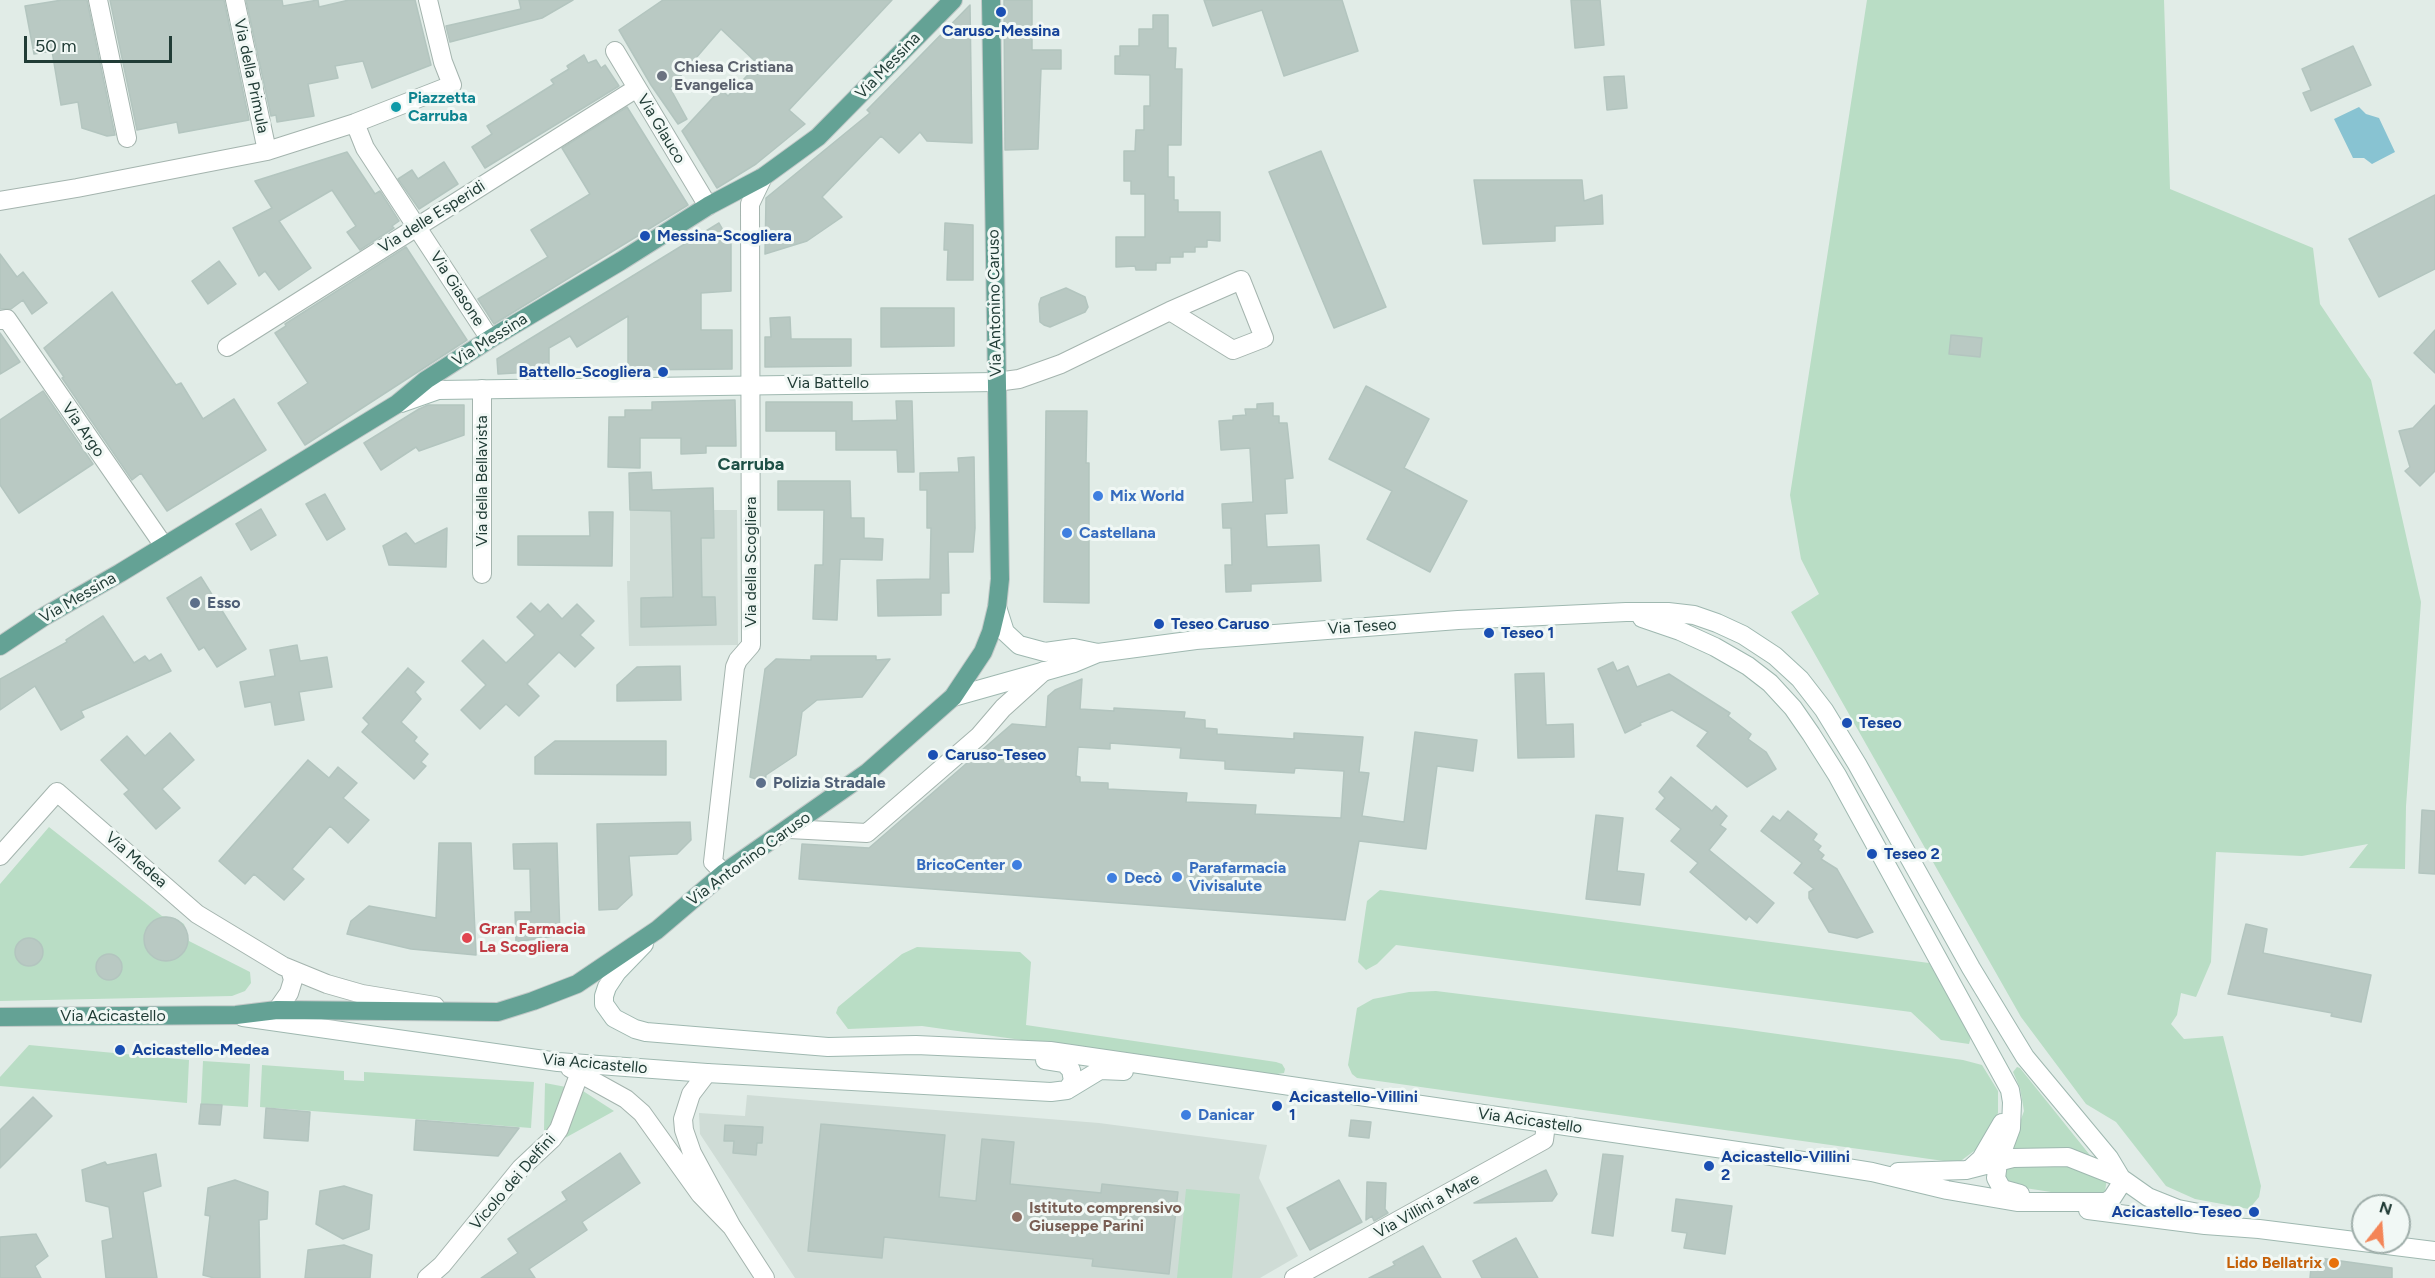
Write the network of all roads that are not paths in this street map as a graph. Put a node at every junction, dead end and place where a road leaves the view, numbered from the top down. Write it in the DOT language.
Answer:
graph roads {
  1 [pos="98,0"];
  2 [pos="235,0"];
  3 [pos="428,0"];
  4 [pos="952,0"];
  5 [pos="988,4"];
  6 [pos="615,51"];
  7 [pos="637,88"];
  8 [pos="355,123"];
  9 [pos="127,138"];
  10 [pos="267,151"];
  11 [pos="763,177"];
  12 [pos="0,201"];
  13 [pos="708,206"];
  14 [pos="416,227"];
  15 [pos="1170,311"];
  16 [pos="0,320"];
  17 [pos="490,339"];
  18 [pos="227,347"];
  19 [pos="996,382"];
  20 [pos="750,384"];
  21 [pos="482,389"];
  22 [pos="397,404"];
  23 [pos="164,546"];
  24 [pos="482,574"];
  25 [pos="997,607"];
  26 [pos="1626,612"];
  27 [pos="0,646"];
  28 [pos="1098,653"];
  29 [pos="1044,671"];
  30 [pos="953,697"];
  31 [pos="789,828"];
  32 [pos="0,856"];
  33 [pos="724,873"];
  34 [pos="657,930"];
  35 [pos="290,969"];
  36 [pos="277,1010"];
  37 [pos="472,1013"];
  38 [pos="236,1016"];
  39 [pos="0,1017"];
  40 [pos="968,1048"];
  41 [pos="558,1062"];
  42 [pos="580,1072"];
  43 [pos="1188,1072"];
  44 [pos="706,1073"];
  45 [pos="1067,1090"];
  46 [pos="2012,1102"];
  47 [pos="1546,1124"];
  48 [pos="1998,1163"];
  49 [pos="1970,1169"];
  50 [pos="1872,1172"];
  51 [pos="2121,1178"];
  52 [pos="2055,1203"];
  53 [pos="732,1227"];
  54 [pos="2259,1229"];
  55 [pos="2435,1251"];
  56 [pos="427,1278"];
  57 [pos="765,1278"];
  58 [pos="1294,1278"];
  1 -- 9 [label="main road"];
  2 -- 10 [label="main road, Via della Primula"];
  3 -- 8 [label="main road"];
  4 -- 11 [label="main road, Via Messina"];
  5 -- 19 [label="main road, Via Antonino Caruso"];
  6 -- 7 [label="main road, Via Glauco"];
  7 -- 13 [label="main road, Via Glauco"];
  7 -- 14 [label="main road, Via delle Esperidi"];
  8 -- 10 [label="main road"];
  8 -- 14 [label="main road, Via Giasone"];
  10 -- 12 [label="main road"];
  11 -- 13 [label="main road, Via Messina"];
  11 -- 20 [label="main road, Via della Scogliera"];
  13 -- 17 [label="main road, Via Messina"];
  14 -- 17 [label="main road, Via Giasone"];
  14 -- 18 [label="main road, Via delle Esperidi"];
  15 -- 15 [label="main road, Via Battello"];
  15 -- 19 [label="main road, Via Battello"];
  16 -- 23 [label="main road, Via Argo"];
  17 -- 22 [label="main road, Via Messina"];
  19 -- 20 [label="main road, Via Battello"];
  19 -- 25 [label="main road, Via Antonino Caruso"];
  20 -- 21 [label="main road, Via Battello"];
  20 -- 33 [label="main road, Via della Scogliera"];
  21 -- 22 [label="main road, Via Battello"];
  21 -- 24 [label="main road, Via della Bellavista"];
  22 -- 23 [label="main road, Via Messina"];
  23 -- 27 [label="main road, Via Messina"];
  25 -- 28 [label="main road"];
  25 -- 30 [label="main road, Via Antonino Caruso"];
  26 -- 28 [label="main road, Via Teseo"];
  26 -- 46 [label="main road"];
  26 -- 51 [label="main road, Via Teseo"];
  28 -- 29 [label="main road"];
  29 -- 30 [label="main road"];
  29 -- 31 [label="main road"];
  30 -- 31 [label="main road, Via Antonino Caruso"];
  31 -- 33 [label="main road, Via Antonino Caruso"];
  32 -- 35 [label="main road, Via Medea"];
  33 -- 34 [label="main road, Via Antonino Caruso"];
  34 -- 37 [label="main road, Via Antonino Caruso"];
  34 -- 40 [label="main road, Via Acicastello"];
  35 -- 36 [label="main road"];
  35 -- 37 [label="main road"];
  36 -- 37 [label="main road, Via Antonino Caruso"];
  36 -- 38 [label="main road, Via Antonino Caruso"];
  38 -- 39 [label="main road, Via Acicastello"];
  38 -- 41 [label="main road, Via Acicastello"];
  40 -- 43 [label="main road, Via Acicastello"];
  40 -- 45 [label="main road"];
  41 -- 42 [label="main road"];
  41 -- 44 [label="main road, Via Acicastello"];
  42 -- 53 [label="main road"];
  42 -- 56 [label="main road, Vicolo dei Delfini"];
  43 -- 45 [label="main road, Via Acicastello"];
  43 -- 47 [label="main road, Via Acicastello"];
  44 -- 45 [label="main road, Via Acicastello"];
  44 -- 53 [label="main road"];
  46 -- 48 [label="main road"];
  46 -- 49 [label="main road"];
  47 -- 50 [label="main road, Via Acicastello"];
  47 -- 58 [label="main road, Via Villini a Mare"];
  48 -- 49 [label="main road"];
  48 -- 51 [label="main road"];
  48 -- 52 [label="main road"];
  49 -- 50 [label="main road"];
  50 -- 52 [label="main road"];
  51 -- 52 [label="main road"];
  51 -- 54 [label="main road"];
  52 -- 54 [label="main road"];
  53 -- 57 [label="main road"];
  54 -- 55 [label="main road"];
}
